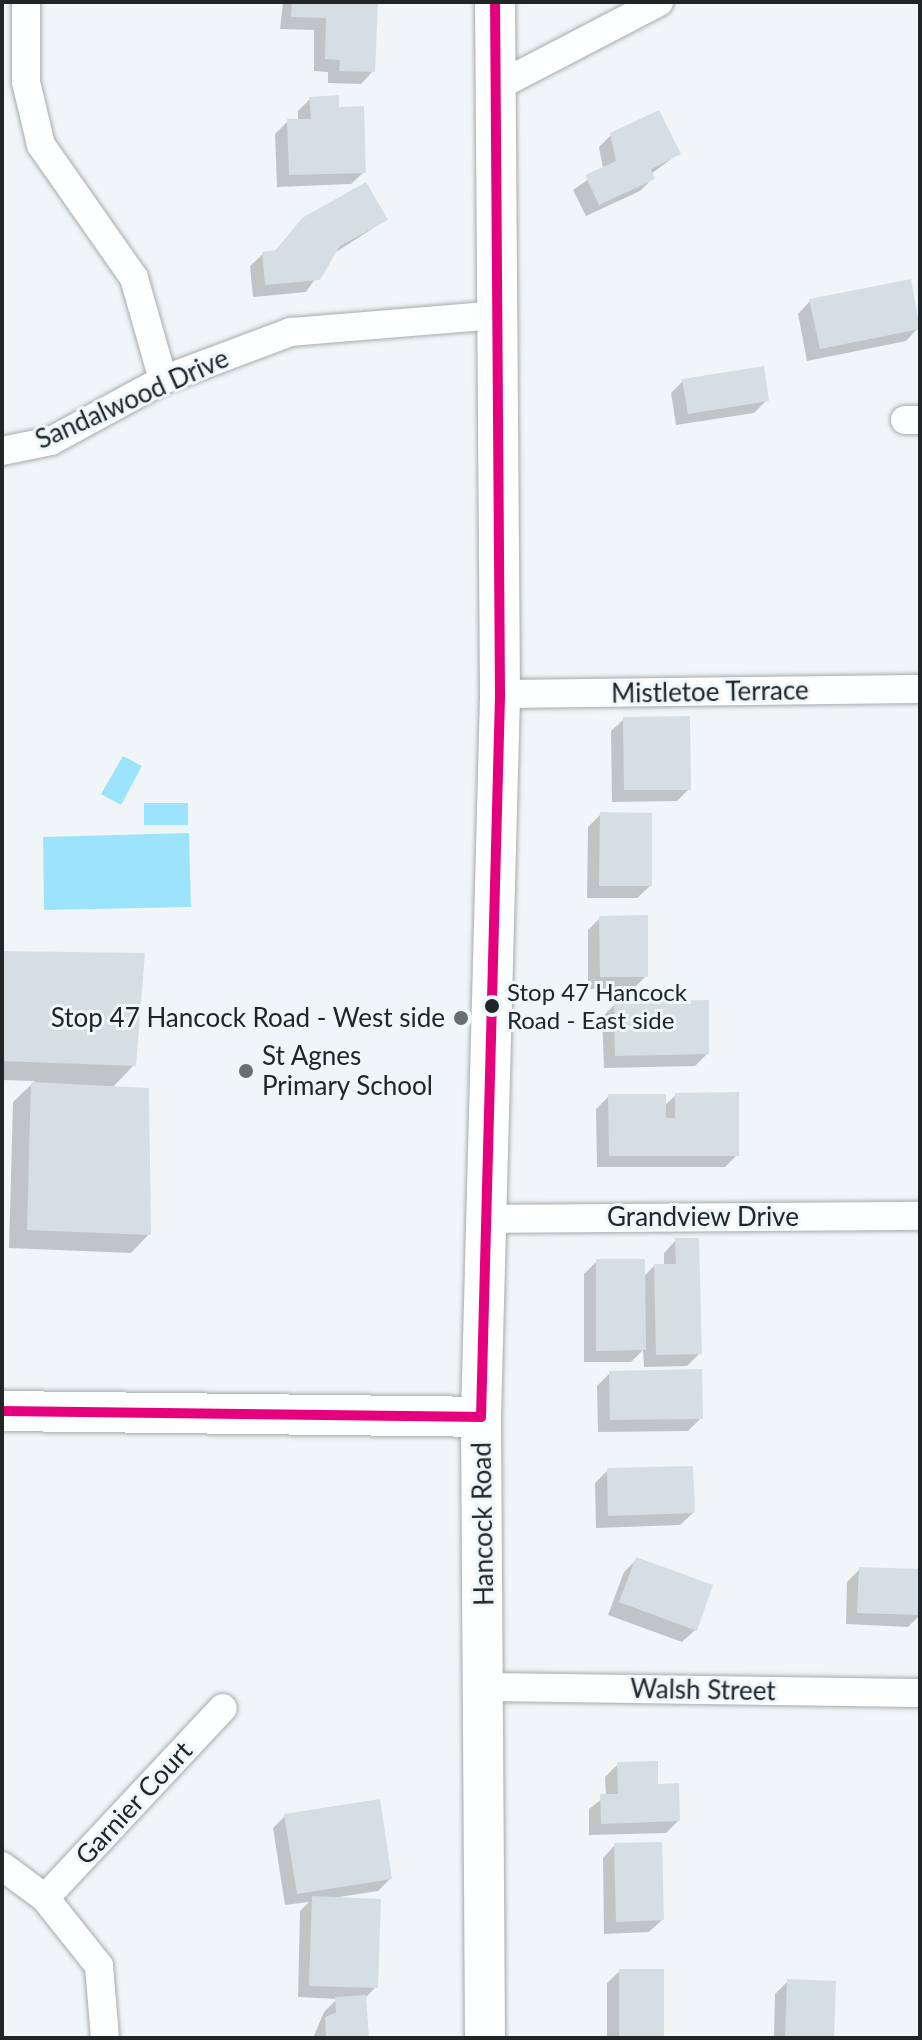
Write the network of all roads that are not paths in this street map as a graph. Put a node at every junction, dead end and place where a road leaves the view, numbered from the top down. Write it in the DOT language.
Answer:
graph roads {
  1 [pos="26,2"];
  2 [pos="495,2"];
  3 [pos="659,2"];
  4 [pos="494,88"];
  5 [pos="497,315"];
  6 [pos="163,380"];
  7 [pos="2,451"];
  8 [pos="920,689"];
  9 [pos="500,694"];
  10 [pos="920,1216"];
  11 [pos="486,1219"];
  12 [pos="2,1411"];
  13 [pos="481,1417"];
  14 [pos="486,1687"];
  15 [pos="920,1693"];
  16 [pos="223,1708"];
  17 [pos="2,1866"];
  18 [pos="45,1898"];
  19 [pos="105,2038"];
  20 [pos="485,2038"];
  1 -- 6 [label="street"];
  2 -- 4 [label="main road, Hancock Road"];
  3 -- 4 [label="street"];
  4 -- 5 [label="main road, Hancock Road"];
  5 -- 6 [label="street, Sandalwood Drive"];
  5 -- 9 [label="main road, Hancock Road"];
  6 -- 7 [label="street, Sandalwood Drive"];
  8 -- 9 [label="street, Mistletoe Terrace"];
  9 -- 11 [label="main road, Hancock Road"];
  10 -- 11 [label="street, Grandview Drive"];
  11 -- 13 [label="main road, Hancock Road"];
  12 -- 13 [label="main road"];
  13 -- 14 [label="main road, Hancock Road"];
  14 -- 15 [label="street, Walsh Street"];
  14 -- 20 [label="main road, Hancock Road"];
  16 -- 18 [label="street, Garnier Court"];
  17 -- 18 [label="street"];
  18 -- 19 [label="street"];
}
